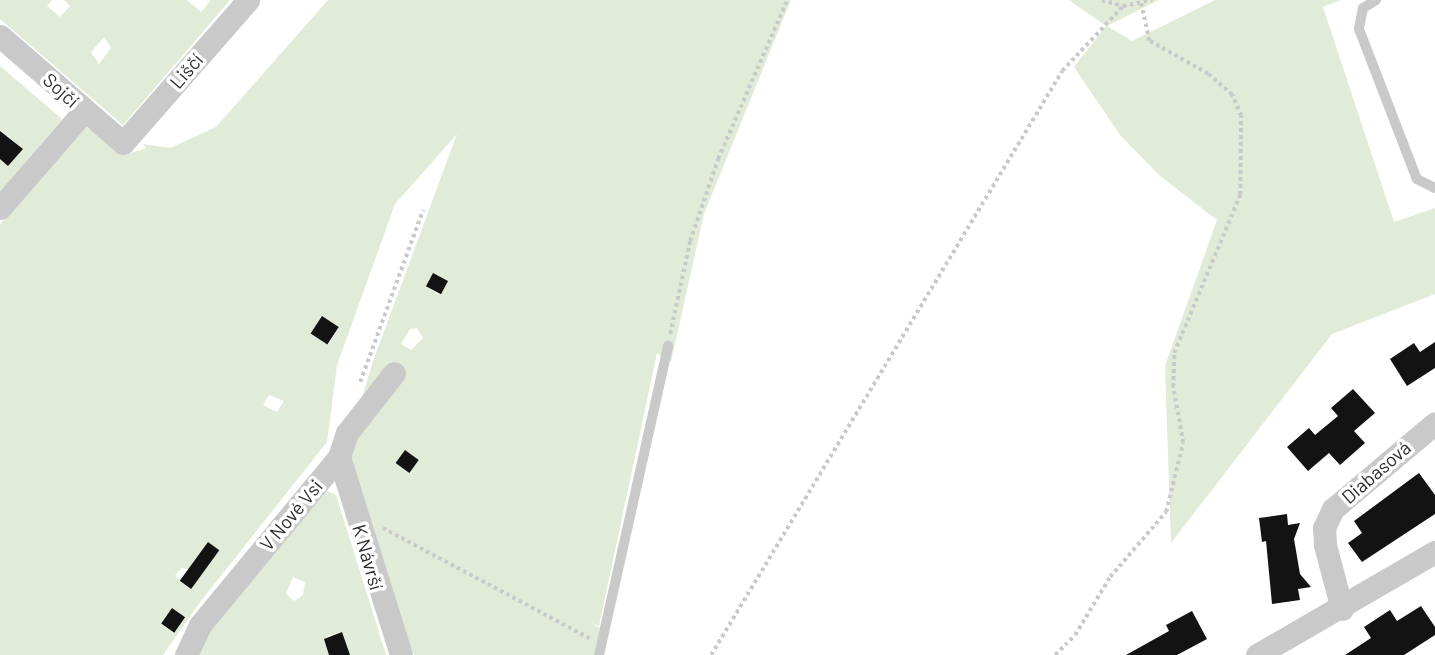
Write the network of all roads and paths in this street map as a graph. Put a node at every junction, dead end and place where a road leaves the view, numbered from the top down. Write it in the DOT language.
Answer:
graph roads {
  1 [pos="248,0"];
  2 [pos="787,0"];
  3 [pos="1101,0"];
  4 [pos="1152,0"];
  5 [pos="1376,0"];
  6 [pos="1141,4"];
  7 [pos="1123,6"];
  8 [pos="0,36"];
  9 [pos="84,111"];
  10 [pos="124,143"];
  11 [pos="1435,188"];
  12 [pos="0,208"];
  13 [pos="423,210"];
  14 [pos="668,346"];
  15 [pos="394,373"];
  16 [pos="359,384"];
  17 [pos="1435,423"];
  18 [pos="339,457"];
  19 [pos="356,514"];
  20 [pos="1435,552"];
  21 [pos="1342,609"];
  22 [pos="600,650"];
  23 [pos="186,655"];
  24 [pos="401,655"];
  25 [pos="711,655"];
  26 [pos="1055,655"];
  27 [pos="1257,655"];
  1 -- 10 [label="street, Liščí"];
  2 -- 14 [label="path"];
  3 -- 7 [label="path"];
  4 -- 6 [label="path"];
  5 -- 11 [label="lane"];
  6 -- 7 [label="path"];
  6 -- 26 [label="path"];
  7 -- 25 [label="path"];
  8 -- 9 [label="street, Sojčí"];
  9 -- 10 [label="street, Sojčí"];
  9 -- 12 [label="street"];
  13 -- 16 [label="path"];
  14 -- 22 [label="lane"];
  15 -- 18 [label="street, V Nové Vsi"];
  17 -- 21 [label="street, Diabasová"];
  18 -- 19 [label="street, K Návrší"];
  18 -- 23 [label="street, V Nové Vsi"];
  19 -- 22 [label="path"];
  19 -- 24 [label="street, K Návrší"];
  20 -- 21 [label="street"];
  21 -- 27 [label="street"];
}
